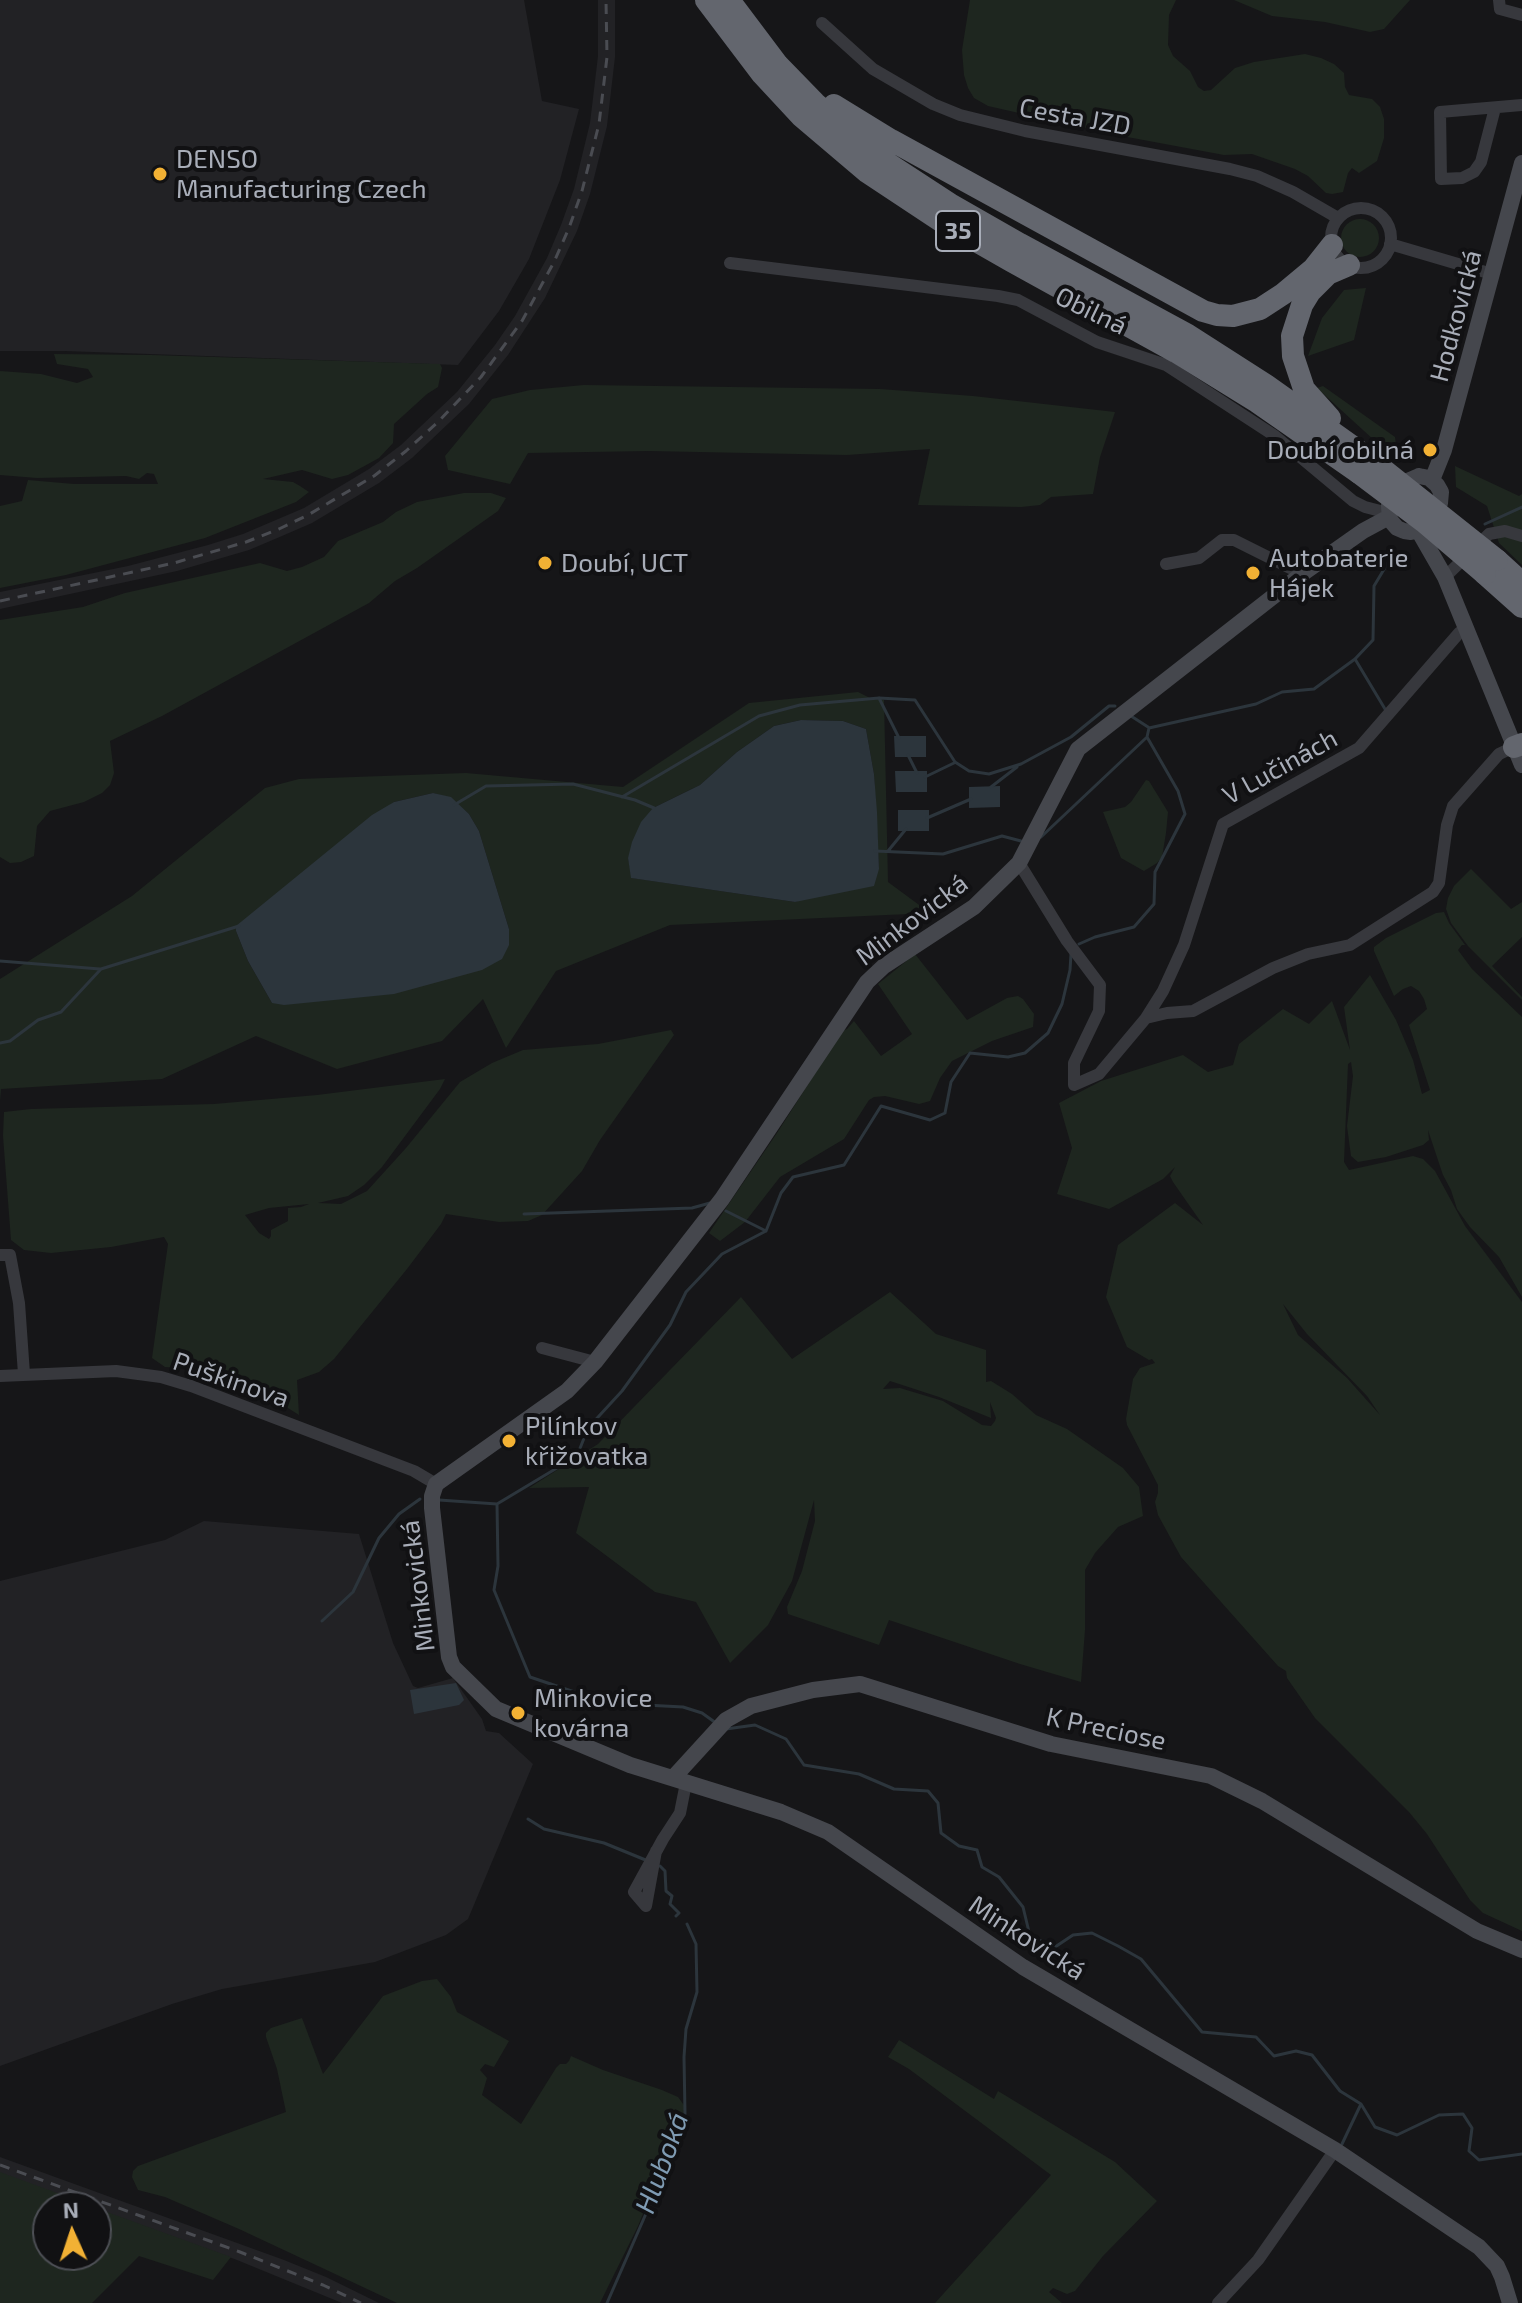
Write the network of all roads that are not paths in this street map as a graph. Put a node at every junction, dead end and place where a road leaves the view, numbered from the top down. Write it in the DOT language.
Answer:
graph roads {
  1 [pos="706,0"];
  2 [pos="729,0"];
  3 [pos="1499,0"];
  4 [pos="1522,15"];
  5 [pos="822,23"];
  6 [pos="750,30"];
  7 [pos="1522,105"];
  8 [pos="1495,108"];
  9 [pos="1522,163"];
  10 [pos="1338,218"];
  11 [pos="1390,244"];
  12 [pos="1332,245"];
  13 [pos="730,263"];
  14 [pos="1349,265"];
  15 [pos="1492,274"];
  16 [pos="1365,466"];
  17 [pos="1432,480"];
  18 [pos="1388,515"];
  19 [pos="1418,530"];
  20 [pos="1522,536"];
  21 [pos="1166,564"];
  22 [pos="1491,567"];
  23 [pos="1302,574"];
  24 [pos="1445,577"];
  25 [pos="1522,583"];
  26 [pos="1522,607"];
  27 [pos="1466,628"];
  28 [pos="1519,752"];
  29 [pos="1019,863"];
  30 [pos="1146,1018"];
  31 [pos="0,1255"];
  32 [pos="542,1348"];
  33 [pos="595,1362"];
  34 [pos="24,1374"];
  35 [pos="0,1376"];
  36 [pos="436,1484"];
  37 [pos="680,1781"];
  38 [pos="656,1851"];
  39 [pos="1522,1950"];
  40 [pos="1335,2150"];
  41 [pos="1218,2303"];
  42 [pos="1510,2303"];
  1 -- 16 [label="highway, 35"];
  2 -- 6 [label="highway, 35"];
  3 -- 4 [label="street"];
  5 -- 10 [label="street, Cesta JZD"];
  6 -- 12 [label="highway"];
  6 -- 16 [label="highway, 35"];
  7 -- 8 [label="street"];
  8 -- 8 [label="street"];
  9 -- 15 [label="street, Hodkovická"];
  10 -- 11 [label="street"];
  10 -- 12 [label="street"];
  11 -- 14 [label="street"];
  11 -- 15 [label="street"];
  12 -- 14 [label="street"];
  13 -- 18 [label="street, Obilná"];
  14 -- 16 [label="highway"];
  15 -- 17 [label="street, Hodkovická"];
  16 -- 22 [label="highway, 35, bridge"];
  17 -- 18 [label="street, Minkovická"];
  17 -- 19 [label="street"];
  18 -- 19 [label="street"];
  18 -- 23 [label="street, Minkovická"];
  19 -- 24 [label="street"];
  20 -- 24 [label="street"];
  21 -- 23 [label="street"];
  22 -- 25 [label="highway, 35"];
  22 -- 26 [label="highway, 35"];
  23 -- 29 [label="street, Minkovická"];
  24 -- 27 [label="street"];
  27 -- 28 [label="street"];
  27 -- 30 [label="street, V Lučinách"];
  28 -- 30 [label="street"];
  29 -- 30 [label="street, V Lučinách"];
  29 -- 33 [label="street, Minkovická"];
  31 -- 34 [label="street"];
  32 -- 33 [label="street"];
  33 -- 36 [label="street, Minkovická"];
  34 -- 35 [label="street, Puškinova"];
  34 -- 36 [label="street, Puškinova"];
  36 -- 37 [label="street, Minkovická"];
  37 -- 38 [label="street"];
  37 -- 39 [label="street, K Preciose"];
  37 -- 40 [label="street, Minkovická"];
  40 -- 41 [label="street"];
  40 -- 42 [label="street, Minkovická"];
}
